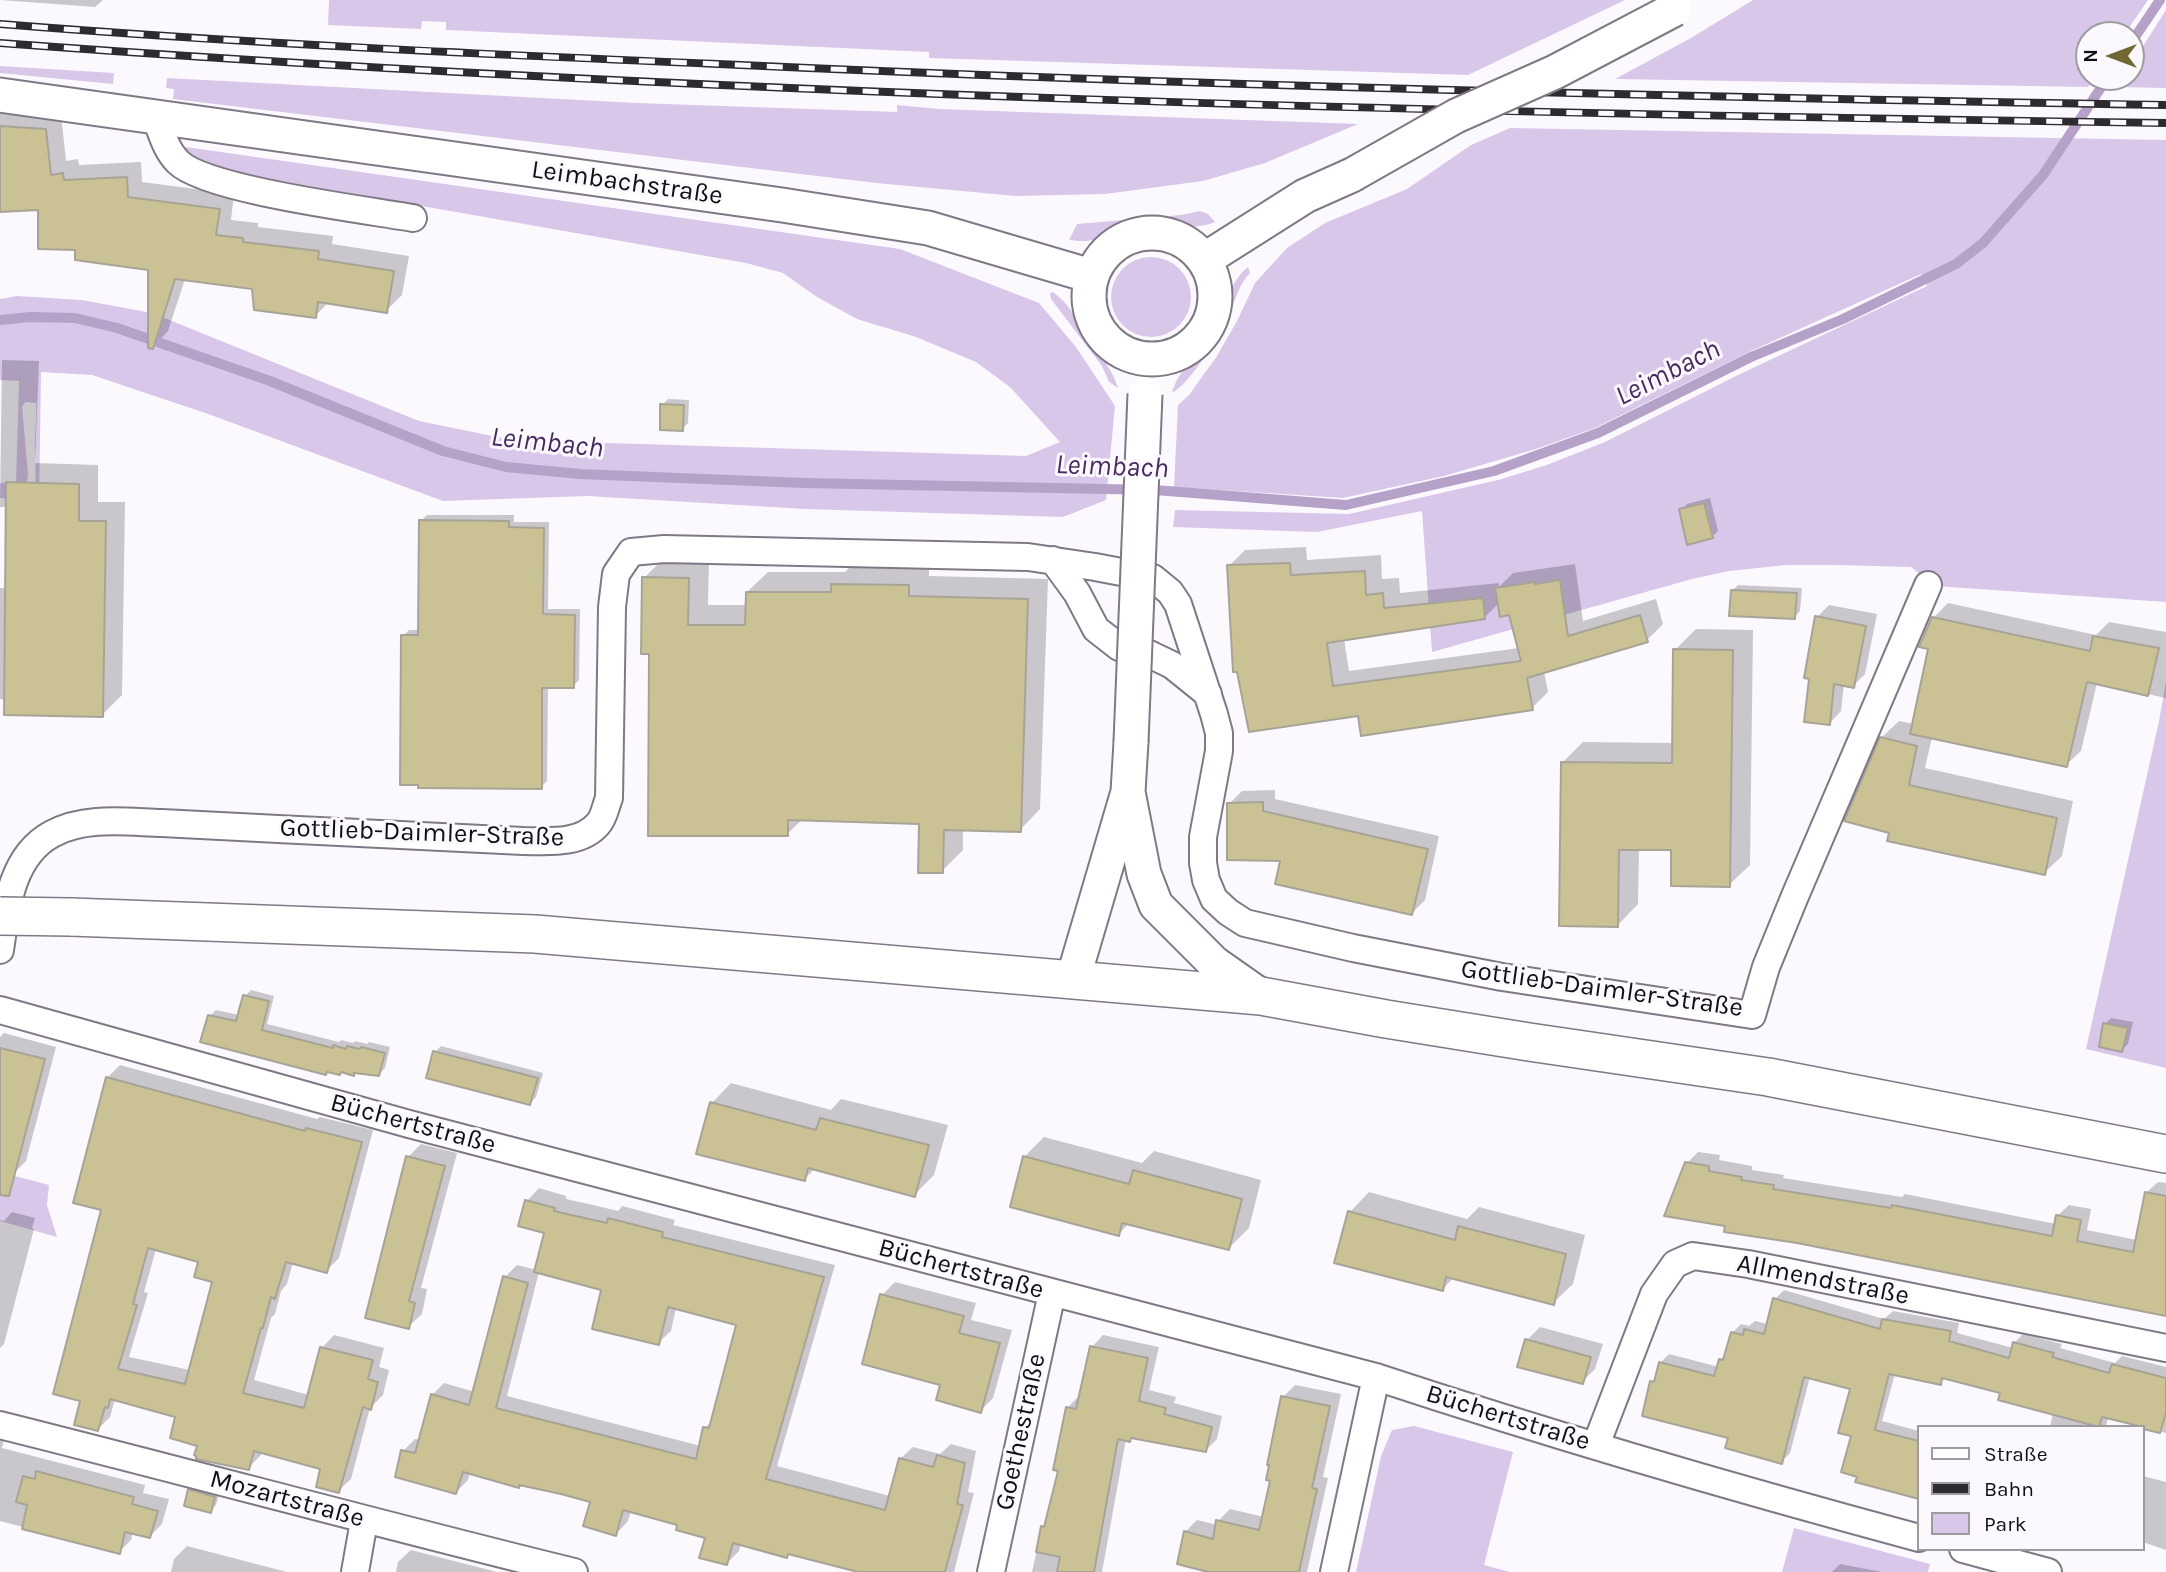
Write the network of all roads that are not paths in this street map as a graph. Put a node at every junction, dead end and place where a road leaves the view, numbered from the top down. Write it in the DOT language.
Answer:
graph roads {
  1 [pos="1683,5"];
  2 [pos="0,95"];
  3 [pos="156,118"];
  4 [pos="413,218"];
  5 [pos="1204,260"];
  6 [pos="1091,276"];
  7 [pos="1146,359"];
  8 [pos="1053,560"];
  9 [pos="1928,585"];
  10 [pos="1208,694"];
  11 [pos="1128,792"];
  12 [pos="0,916"];
  13 [pos="0,950"];
  14 [pos="1073,979"];
  15 [pos="1261,996"];
  16 [pos="0,1010"];
  17 [pos="2166,1154"];
  18 [pos="1052,1293"];
  19 [pos="2166,1348"];
  20 [pos="1376,1377"];
  21 [pos="0,1425"];
  22 [pos="1596,1445"];
  23 [pos="364,1521"];
  24 [pos="1918,1538"];
  25 [pos="1970,1551"];
  26 [pos="355,1572"];
  27 [pos="574,1572"];
  28 [pos="991,1572"];
  29 [pos="1334,1572"];
  30 [pos="2048,1572"];
  1 -- 5 [label="street, bridge"];
  2 -- 3 [label="street, Leimbachstraße"];
  3 -- 4 [label="street"];
  3 -- 6 [label="street, Leimbachstraße"];
  5 -- 6 [label="street"];
  5 -- 7 [label="street"];
  6 -- 7 [label="street"];
  7 -- 11 [label="street, bridge"];
  8 -- 10 [label="street"];
  8 -- 10 [label="street, Gottlieb-Daimler-Straße"];
  8 -- 13 [label="street, Gottlieb-Daimler-Straße"];
  9 -- 10 [label="street, Gottlieb-Daimler-Straße"];
  11 -- 14 [label="street"];
  11 -- 15 [label="street"];
  12 -- 14 [label="main road, bridge"];
  14 -- 15 [label="main road"];
  15 -- 17 [label="main road"];
  16 -- 18 [label="street, Büchertstraße"];
  18 -- 20 [label="street, Büchertstraße"];
  18 -- 28 [label="street, Goethestraße"];
  19 -- 22 [label="street, Allmendstraße"];
  20 -- 22 [label="street, Büchertstraße"];
  20 -- 29 [label="street"];
  21 -- 23 [label="street, Mozartstraße"];
  22 -- 24 [label="street, Büchertstraße"];
  23 -- 26 [label="street"];
  23 -- 27 [label="street, Mozartstraße"];
  25 -- 30 [label="street"];
}
